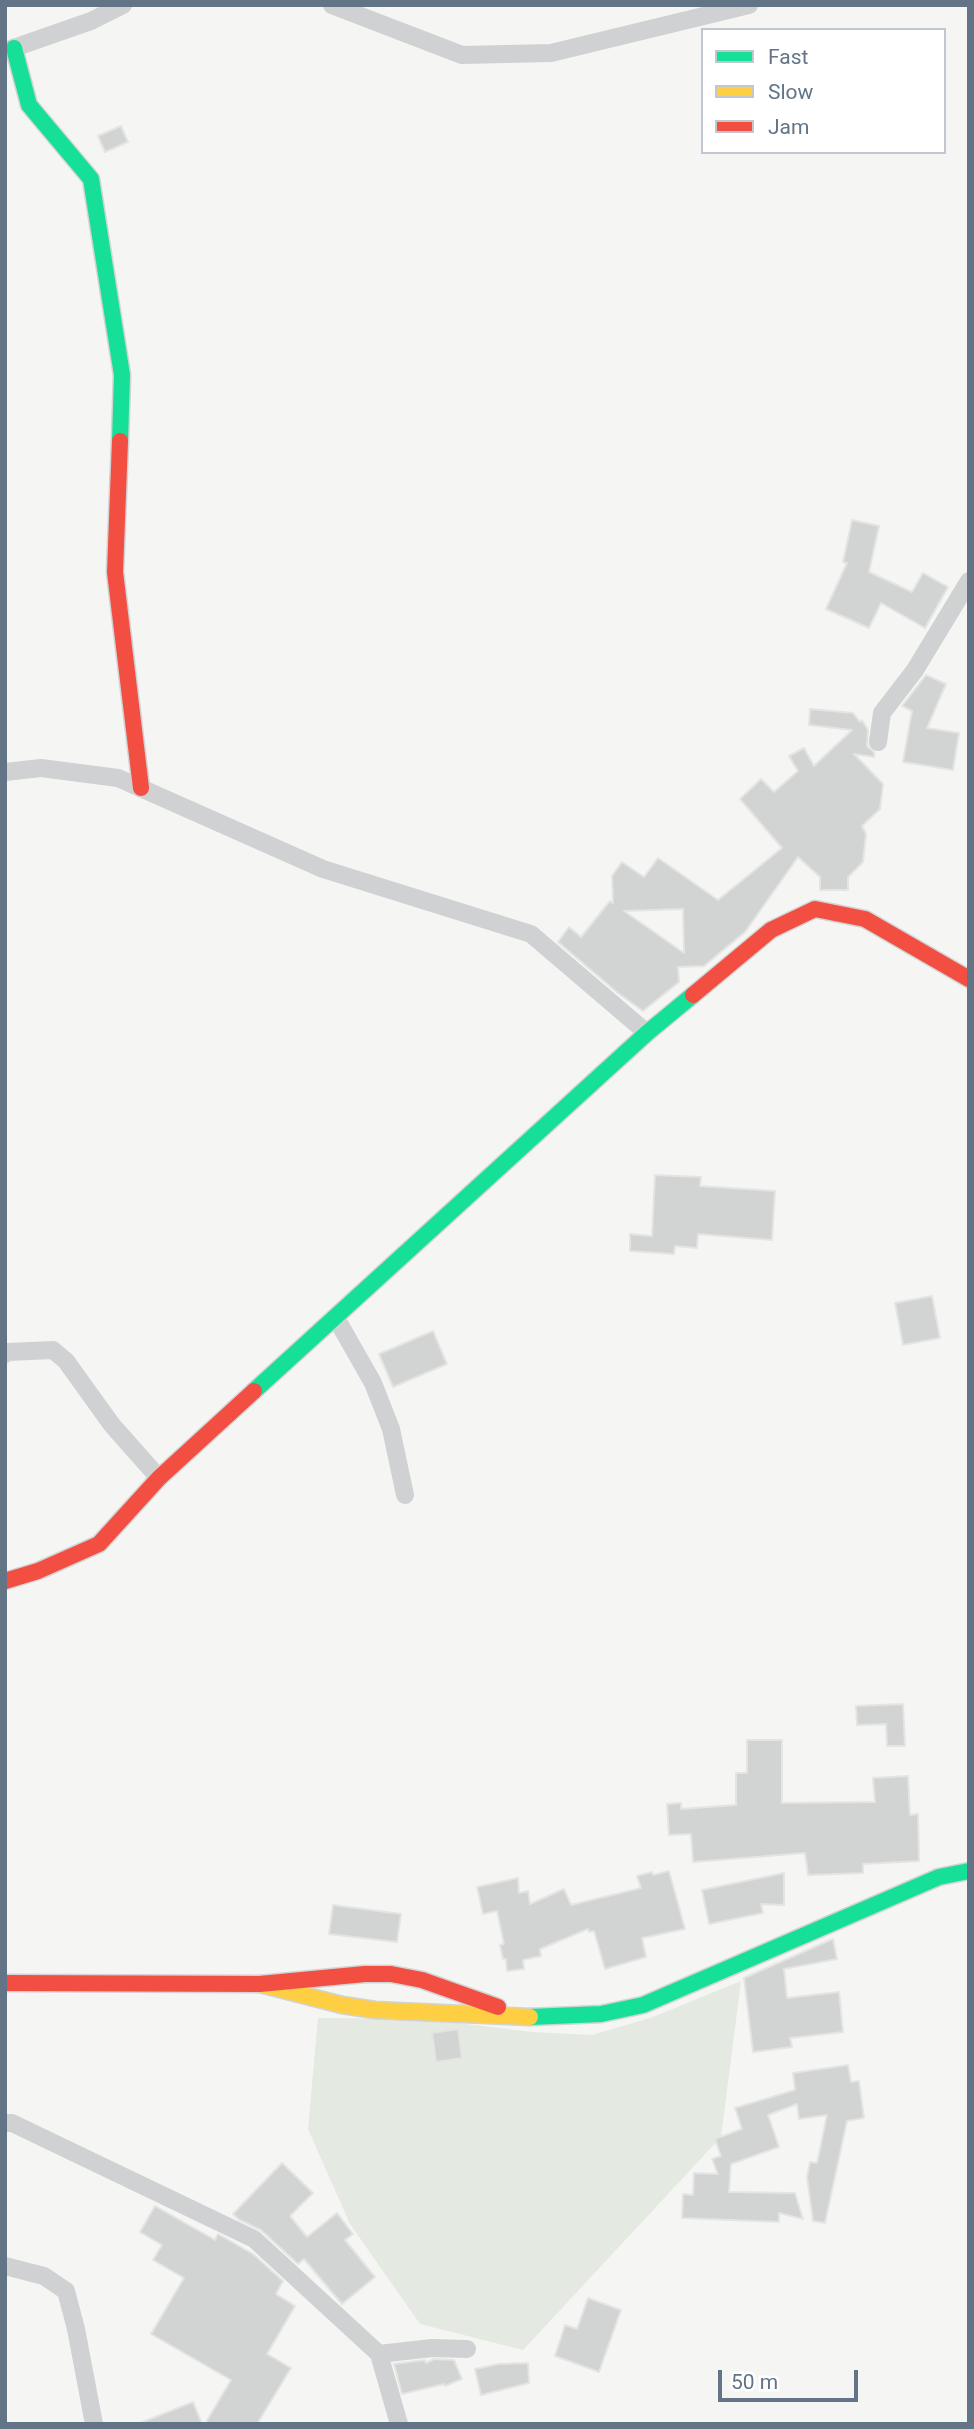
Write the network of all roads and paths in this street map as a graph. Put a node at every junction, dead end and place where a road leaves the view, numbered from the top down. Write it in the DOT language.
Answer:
graph roads {
  1 [pos="123,5"];
  2 [pos="332,5"];
  3 [pos="749,5"];
  4 [pos="10,50"];
  5 [pos="969,581"];
  6 [pos="878,742"];
  7 [pos="5,772"];
  8 [pos="141,788"];
  9 [pos="969,979"];
  10 [pos="647,1033"];
  11 [pos="336,1318"];
  12 [pos="5,1354"];
  13 [pos="159,1478"];
  14 [pos="405,1495"];
  15 [pos="5,1581"];
  16 [pos="969,1871"];
  17 [pos="5,1983"];
  18 [pos="260,1984"];
  19 [pos="528,2017"];
  20 [pos="5,2123"];
  21 [pos="5,2266"];
  22 [pos="467,2349"];
  23 [pos="379,2354"];
  24 [pos="94,2424"];
  25 [pos="399,2424"];
  1 -- 4 [label="street"];
  2 -- 3 [label="street"];
  4 -- 8 [label="street"];
  5 -- 6 [label="street"];
  7 -- 8 [label="street"];
  8 -- 10 [label="street"];
  9 -- 10 [label="street"];
  10 -- 11 [label="street"];
  11 -- 13 [label="street"];
  11 -- 14 [label="street"];
  12 -- 13 [label="street"];
  13 -- 15 [label="street"];
  16 -- 19 [label="street"];
  17 -- 18 [label="street"];
  18 -- 19 [label="street"];
  18 -- 19 [label="street"];
  20 -- 23 [label="street"];
  21 -- 24 [label="street"];
  22 -- 23 [label="street"];
  23 -- 25 [label="street"];
}
